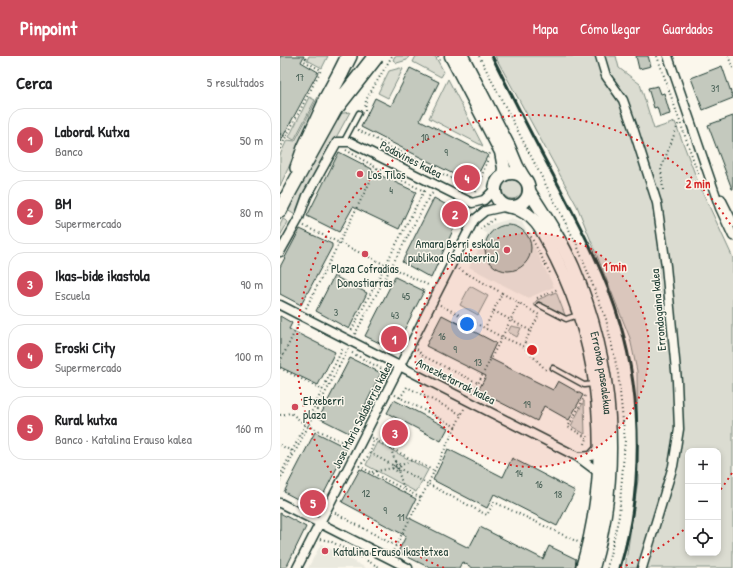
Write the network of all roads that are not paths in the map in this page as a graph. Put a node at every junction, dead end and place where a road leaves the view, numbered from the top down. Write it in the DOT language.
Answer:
graph roads {
  1 [pos="349,56"];
  2 [pos="376,56"];
  3 [pos="451,56"];
  4 [pos="462,56"];
  5 [pos="600,56"];
  6 [pos="668,56"];
  7 [pos="332,103"];
  8 [pos="359,113"];
  9 [pos="344,142"];
  10 [pos="503,175"];
  11 [pos="524,178"];
  12 [pos="495,189"];
  13 [pos="716,190"];
  14 [pos="529,191"];
  15 [pos="472,203"];
  16 [pos="511,206"];
  17 [pos="280,211"];
  18 [pos="474,220"];
  19 [pos="733,223"];
  20 [pos="733,236"];
  21 [pos="280,252"];
  22 [pos="280,305"];
  23 [pos="539,305"];
  24 [pos="579,315"];
  25 [pos="400,366"];
  26 [pos="553,368"];
  27 [pos="595,384"];
  28 [pos="600,446"];
  29 [pos="578,457"];
  30 [pos="598,472"];
  31 [pos="280,503"];
  32 [pos="320,523"];
  33 [pos="297,568"];
  34 [pos="408,568"];
  35 [pos="582,568"];
  36 [pos="593,568"];
  37 [pos="642,568"];
  1 -- 7 [label="highway, bridge"];
  2 -- 7 [label="highway, bridge"];
  3 -- 10 [label="main road"];
  4 -- 11 [label="main road"];
  5 -- 37 [label="street, Errondogaina kalea"];
  6 -- 13 [label="street"];
  7 -- 17 [label="main road"];
  8 -- 9 [label="lane"];
  9 -- 15 [label="street, Podavines kalea"];
  9 -- 21 [label="street"];
  10 -- 11 [label="main road"];
  10 -- 12 [label="main road"];
  11 -- 14 [label="main road"];
  12 -- 15 [label="street"];
  12 -- 16 [label="main road"];
  13 -- 19 [label="street"];
  13 -- 20 [label="street"];
  14 -- 16 [label="main road"];
  14 -- 36 [label="main road, Errondo pasealekua"];
  15 -- 18 [label="street"];
  16 -- 18 [label="street"];
  16 -- 24 [label="main road, Errondo pasealekua"];
  18 -- 25 [label="street, Jose Maria Salaberria kalea"];
  22 -- 25 [label="street, Amezketarrak kalea"];
  23 -- 24 [label="lane"];
  24 -- 27 [label="main road, Errondo pasealekua"];
  25 -- 29 [label="street, Amezketarrak kalea"];
  25 -- 32 [label="street, Jose Maria Salaberria kalea"];
  26 -- 27 [label="lane"];
  27 -- 28 [label="main road, Errondo pasealekua"];
  28 -- 29 [label="street"];
  28 -- 30 [label="main road, Errondo pasealekua"];
  29 -- 30 [label="street, Amezketarrak kalea"];
  30 -- 35 [label="main road, Errondo pasealekua"];
  31 -- 32 [label="street"];
  32 -- 33 [label="street, Jose Maria Salaberria kalea"];
  32 -- 34 [label="street"];
}
